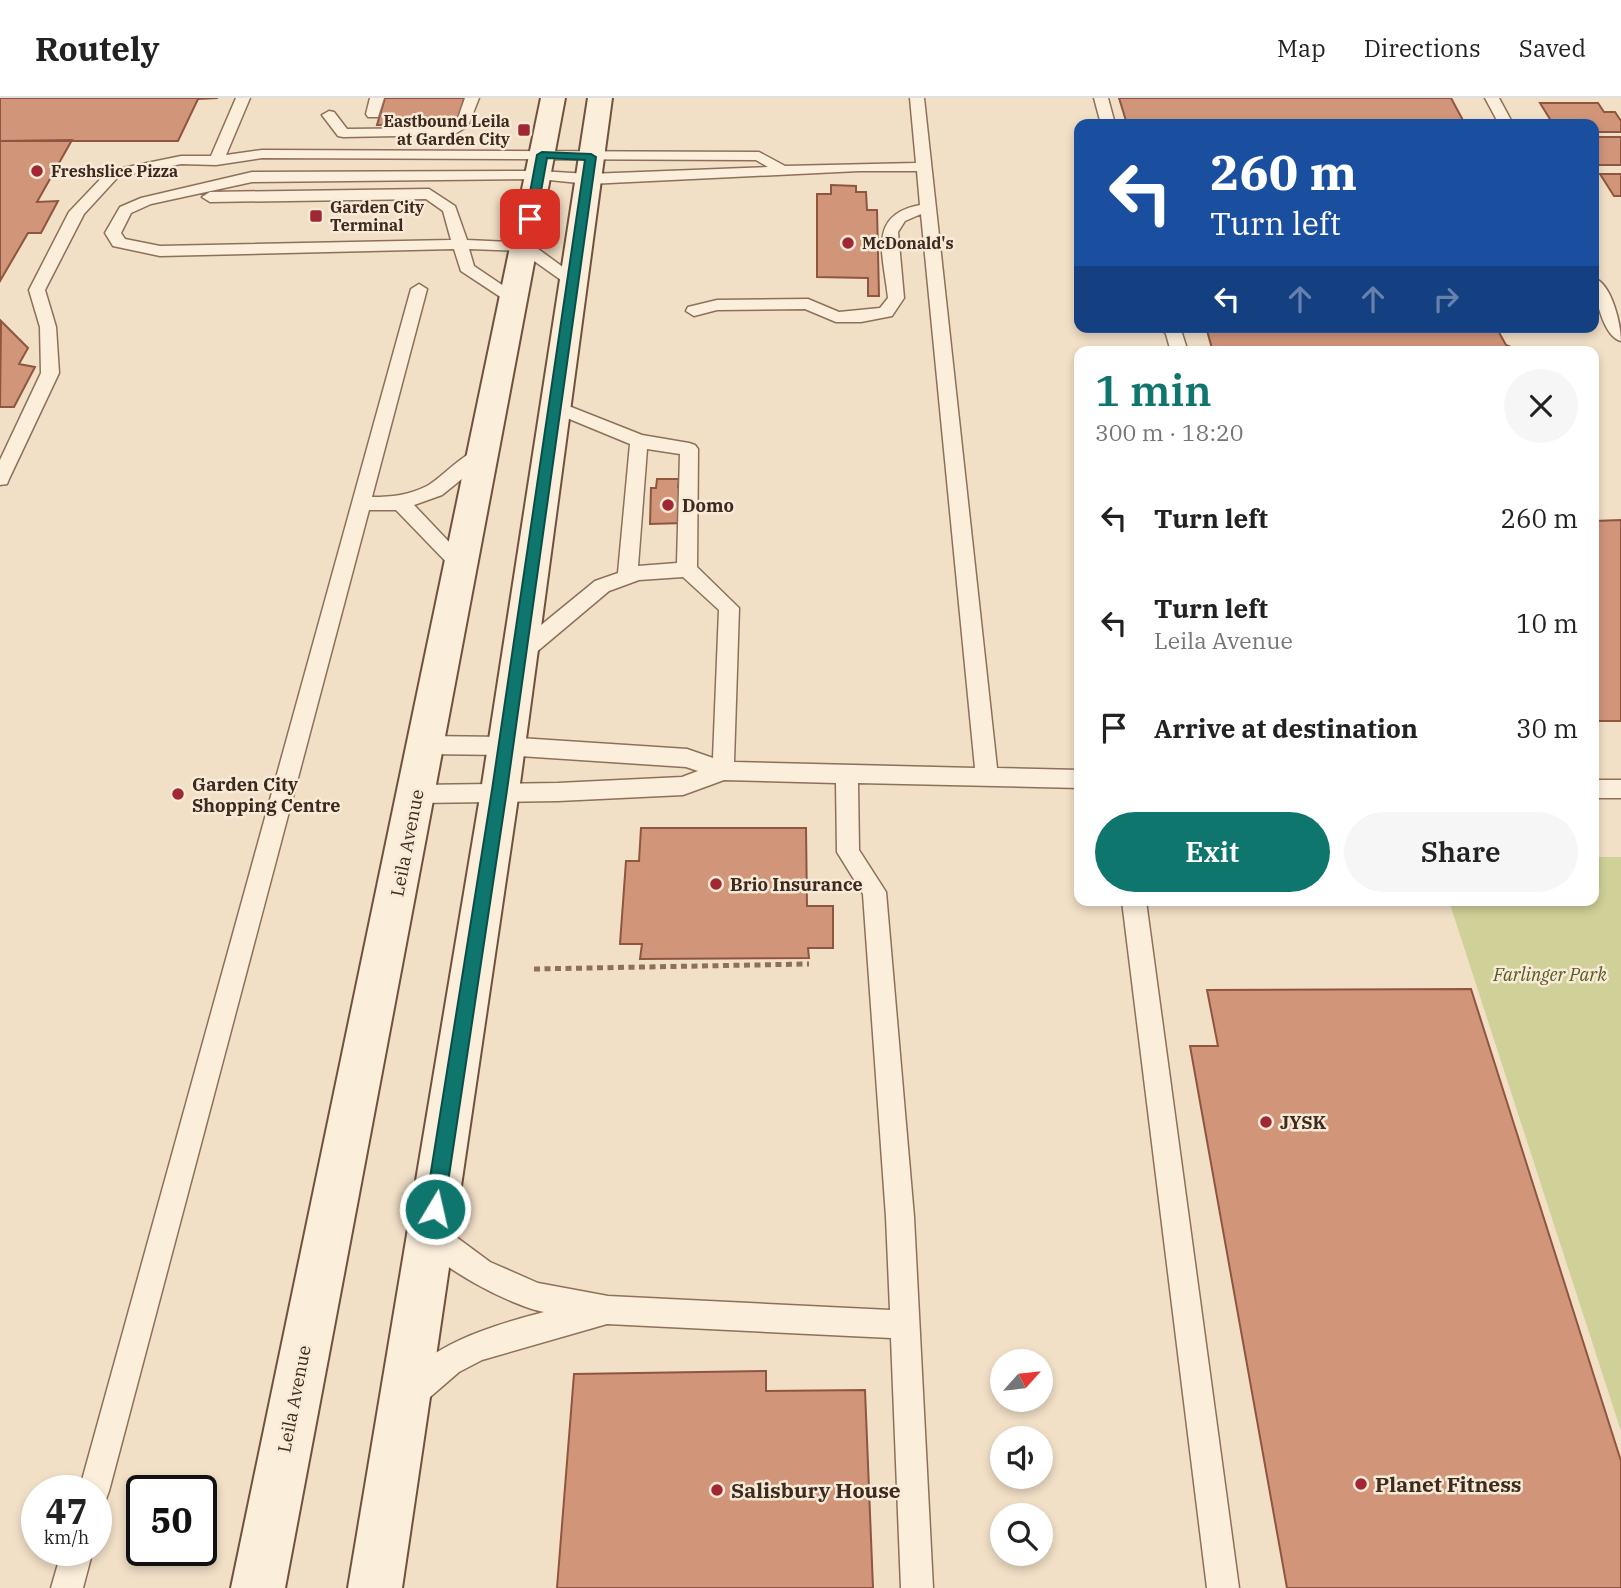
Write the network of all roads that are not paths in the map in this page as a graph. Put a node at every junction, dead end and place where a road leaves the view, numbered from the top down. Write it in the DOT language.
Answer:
graph roads {
  1 [pos="243,98"];
  2 [pos="377,98"];
  3 [pos="472,98"];
  4 [pos="553,98"];
  5 [pos="600,98"];
  6 [pos="917,98"];
  7 [pos="1101,98"];
  8 [pos="1492,98"];
  9 [pos="373,114"];
  10 [pos="329,116"];
  11 [pos="1107,119"];
  12 [pos="1503,119"];
  13 [pos="216,161"];
  14 [pos="541,165"];
  15 [pos="924,167"];
  16 [pos="590,168"];
  17 [pos="786,170"];
  18 [pos="175,196"];
  19 [pos="928,209"];
  20 [pos="462,245"];
  21 [pos="524,246"];
  22 [pos="574,281"];
  23 [pos="419,289"];
  24 [pos="1599,294"];
  25 [pos="514,301"];
  26 [pos="694,311"];
  27 [pos="1621,336"];
  28 [pos="555,407"];
  29 [pos="639,441"];
  30 [pos="688,449"];
  31 [pos="482,454"];
  32 [pos="0,479"];
  33 [pos="401,503"];
  34 [pos="361,504"];
  35 [pos="461,565"];
  36 [pos="687,569"];
  37 [pos="627,577"];
  38 [pos="520,654"];
  39 [pos="425,746"];
  40 [pos="505,746"];
  41 [pos="723,771"];
  42 [pos="847,776"];
  43 [pos="987,778"];
  44 [pos="1074,779"];
  45 [pos="1599,789"];
  46 [pos="1621,789"];
  47 [pos="500,790"];
  48 [pos="417,794"];
  49 [pos="1135,906"];
  50 [pos="430,1235"];
  51 [pos="608,1310"];
  52 [pos="906,1325"];
  53 [pos="404,1402"];
  54 [pos="98,1475"];
  55 [pos="73,1566"];
  56 [pos="67,1588"];
  57 [pos="258,1588"];
  58 [pos="375,1588"];
  59 [pos="917,1588"];
  60 [pos="1223,1588"];
  1 -- 13 [label="lane"];
  2 -- 9 [label="lane"];
  3 -- 10 [label="lane"];
  4 -- 14 [label="main road, Leila Avenue"];
  5 -- 16 [label="main road"];
  6 -- 15 [label="lane"];
  7 -- 11 [label="lane"];
  8 -- 12 [label="lane"];
  13 -- 14 [label="lane"];
  13 -- 32 [label="lane"];
  14 -- 16 [label="lane"];
  14 -- 16 [label="lane"];
  14 -- 18 [label="lane"];
  14 -- 21 [label="main road, Leila Avenue"];
  15 -- 17 [label="lane"];
  15 -- 19 [label="lane"];
  16 -- 17 [label="lane"];
  16 -- 17 [label="lane"];
  16 -- 22 [label="main road"];
  18 -- 20 [label="lane"];
  18 -- 20 [label="lane"];
  19 -- 26 [label="lane"];
  19 -- 43 [label="lane"];
  20 -- 21 [label="lane"];
  20 -- 25 [label="lane"];
  21 -- 22 [label="lane"];
  21 -- 25 [label="main road, Leila Avenue"];
  22 -- 28 [label="main road"];
  23 -- 34 [label="lane"];
  24 -- 27 [label="lane"];
  25 -- 31 [label="main road, Leila Avenue"];
  28 -- 29 [label="lane"];
  28 -- 38 [label="main road"];
  29 -- 30 [label="lane"];
  29 -- 37 [label="lane"];
  30 -- 36 [label="lane"];
  31 -- 33 [label="lane"];
  31 -- 35 [label="main road, Leila Avenue"];
  33 -- 34 [label="lane"];
  33 -- 35 [label="lane"];
  34 -- 54 [label="lane"];
  35 -- 39 [label="main road, Leila Avenue"];
  36 -- 37 [label="lane"];
  36 -- 41 [label="lane"];
  37 -- 38 [label="lane"];
  38 -- 40 [label="main road"];
  39 -- 40 [label="lane"];
  39 -- 48 [label="main road, Leila Avenue"];
  40 -- 41 [label="lane"];
  40 -- 47 [label="main road"];
  41 -- 42 [label="lane"];
  41 -- 47 [label="lane"];
  42 -- 43 [label="lane"];
  42 -- 52 [label="lane"];
  43 -- 44 [label="lane"];
  45 -- 46 [label="lane"];
  47 -- 48 [label="lane"];
  47 -- 50 [label="main road"];
  48 -- 57 [label="main road, Leila Avenue"];
  49 -- 60 [label="lane"];
  50 -- 51 [label="lane"];
  50 -- 53 [label="main road"];
  51 -- 52 [label="lane"];
  51 -- 53 [label="lane"];
  52 -- 59 [label="lane"];
  53 -- 58 [label="main road"];
  55 -- 56 [label="lane"];
}
